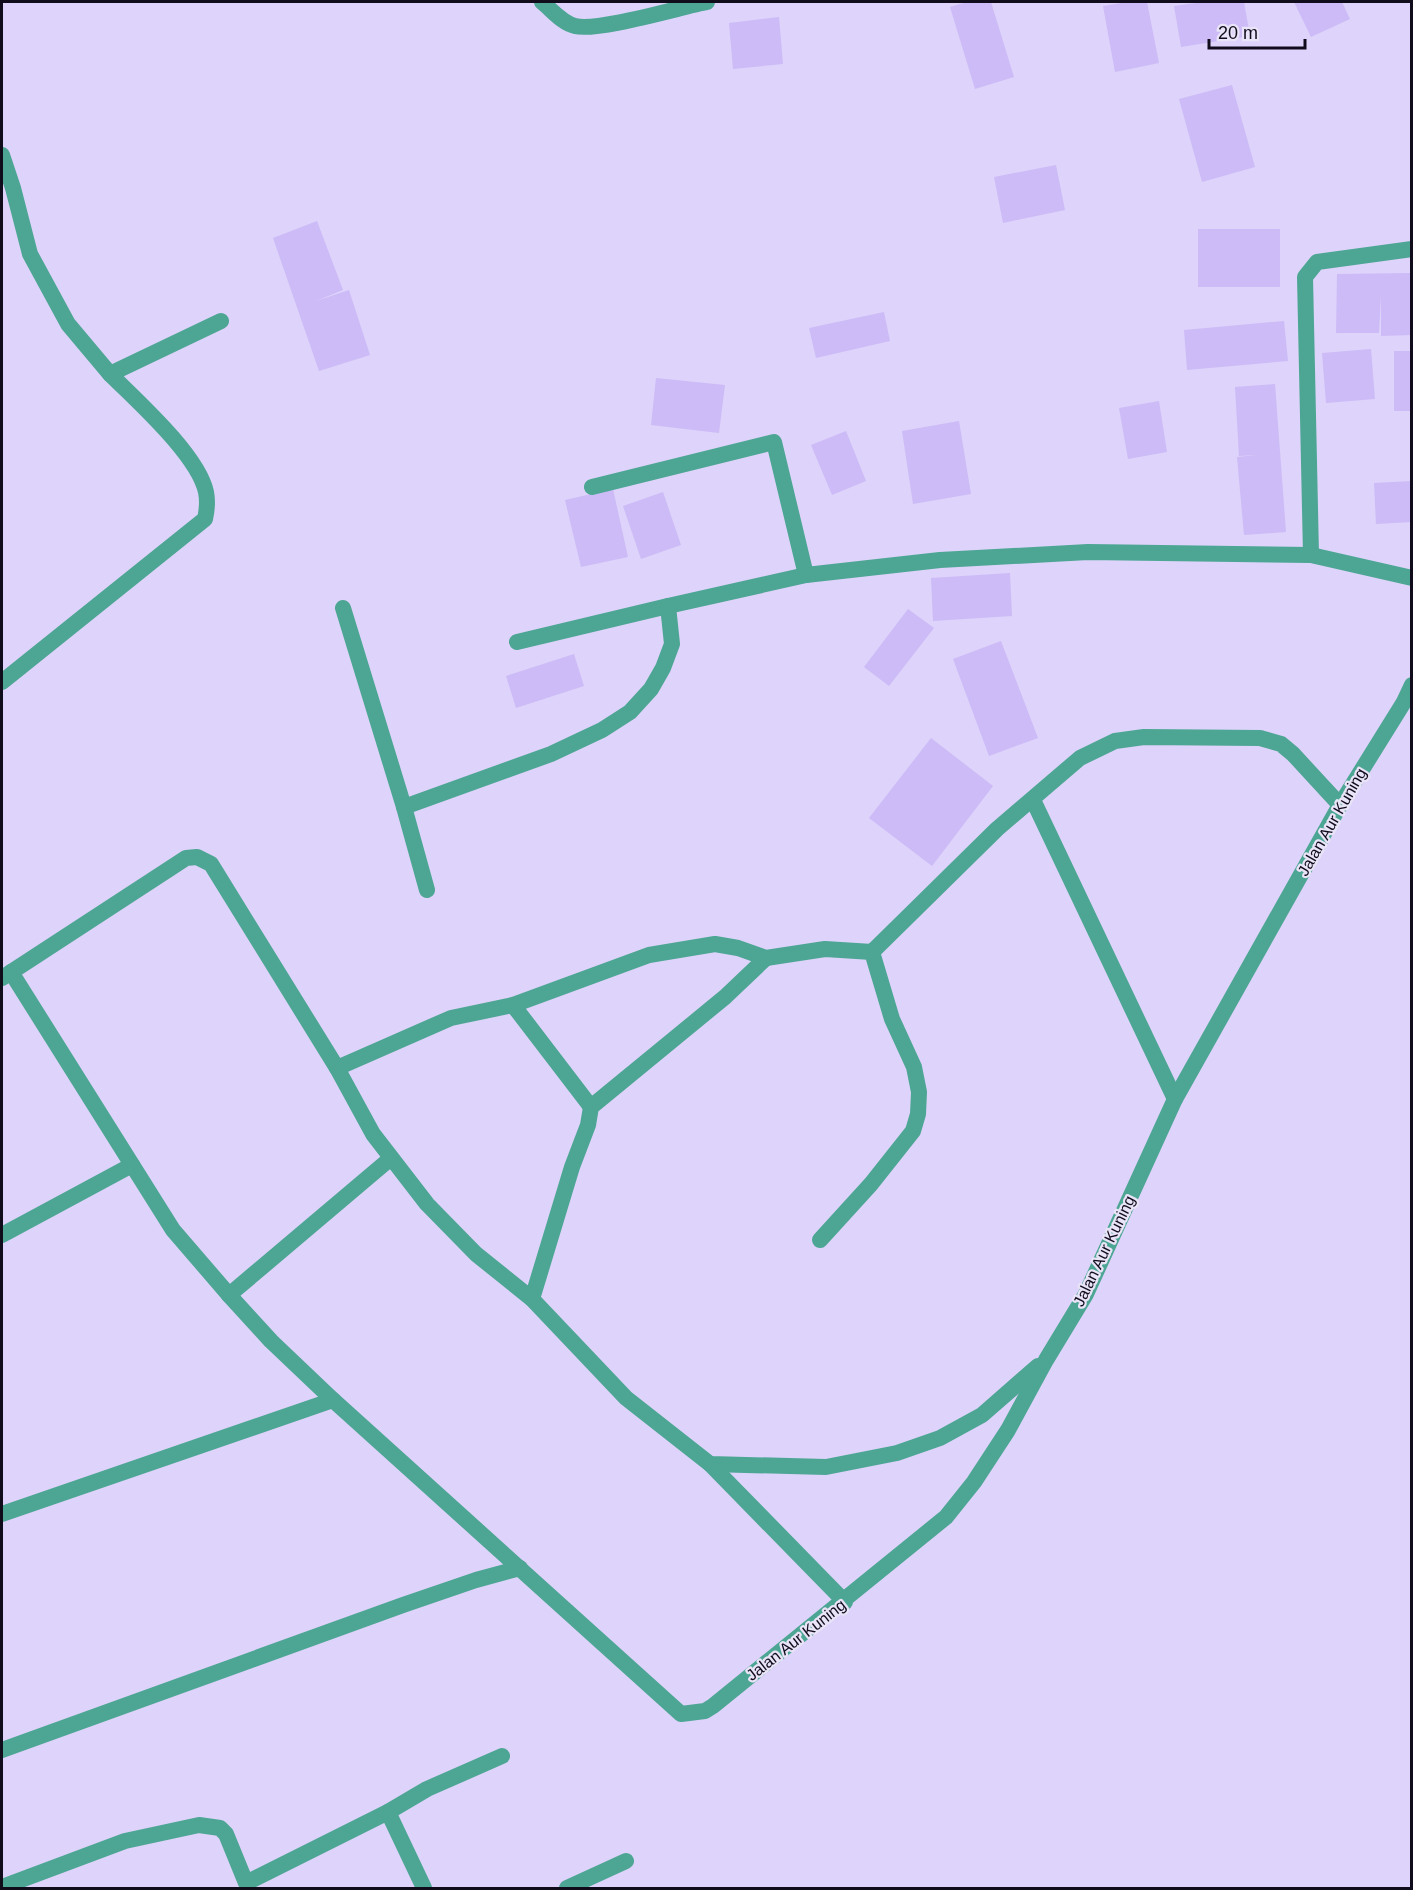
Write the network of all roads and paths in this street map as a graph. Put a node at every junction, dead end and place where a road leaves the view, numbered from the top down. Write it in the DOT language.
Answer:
graph roads {
  1 [pos="542,2"];
  2 [pos="707,2"];
  3 [pos="2,155"];
  4 [pos="1412,249"];
  5 [pos="221,321"];
  6 [pos="110,374"];
  7 [pos="592,487"];
  8 [pos="1311,555"];
  9 [pos="806,575"];
  10 [pos="1412,578"];
  11 [pos="668,606"];
  12 [pos="343,608"];
  13 [pos="517,642"];
  14 [pos="2,682"];
  15 [pos="1412,684"];
  16 [pos="1033,800"];
  17 [pos="1340,805"];
  18 [pos="404,807"];
  19 [pos="427,890"];
  20 [pos="872,952"];
  21 [pos="766,958"];
  22 [pos="6,975"];
  23 [pos="513,1005"];
  24 [pos="337,1068"];
  25 [pos="1176,1099"];
  26 [pos="591,1107"];
  27 [pos="391,1158"];
  28 [pos="132,1165"];
  29 [pos="2,1235"];
  30 [pos="820,1240"];
  31 [pos="229,1295"];
  32 [pos="532,1299"];
  33 [pos="1046,1360"];
  34 [pos="333,1400"];
  35 [pos="710,1464"];
  36 [pos="2,1514"];
  37 [pos="520,1568"];
  38 [pos="845,1602"];
  39 [pos="2,1750"];
  40 [pos="502,1756"];
  41 [pos="388,1812"];
  42 [pos="626,1861"];
  43 [pos="248,1886"];
  44 [pos="2,1887"];
  45 [pos="424,1888"];
  46 [pos="567,1888"];
  1 -- 2 [label="street"];
  3 -- 6 [label="street"];
  4 -- 8 [label="street"];
  5 -- 6 [label="street"];
  6 -- 14 [label="street"];
  7 -- 9 [label="street"];
  8 -- 9 [label="street"];
  8 -- 10 [label="street"];
  9 -- 11 [label="street"];
  11 -- 13 [label="street"];
  11 -- 18 [label="street"];
  12 -- 18 [label="street"];
  15 -- 17 [label="street, Jalan Aur Kuning"];
  16 -- 17 [label="street"];
  16 -- 20 [label="street"];
  16 -- 25 [label="street"];
  17 -- 25 [label="street, Jalan Aur Kuning"];
  18 -- 19 [label="street"];
  20 -- 21 [label="street"];
  20 -- 30 [label="street"];
  21 -- 23 [label="street"];
  21 -- 26 [label="street"];
  22 -- 24 [label="street"];
  22 -- 28 [label="street"];
  23 -- 24 [label="street"];
  23 -- 26 [label="street"];
  24 -- 27 [label="street"];
  25 -- 33 [label="street, Jalan Aur Kuning"];
  26 -- 32 [label="street"];
  27 -- 31 [label="street"];
  27 -- 32 [label="street"];
  28 -- 29 [label="street"];
  28 -- 31 [label="street"];
  31 -- 34 [label="street"];
  32 -- 35 [label="street"];
  33 -- 35 [label="street"];
  33 -- 38 [label="street, Jalan Aur Kuning"];
  34 -- 36 [label="street"];
  34 -- 37 [label="street"];
  35 -- 38 [label="street"];
  37 -- 38 [label="street, Jalan Aur Kuning"];
  37 -- 39 [label="street"];
  40 -- 41 [label="street"];
  41 -- 43 [label="street"];
  41 -- 45 [label="street"];
  42 -- 46 [label="street"];
  43 -- 44 [label="street"];
}
